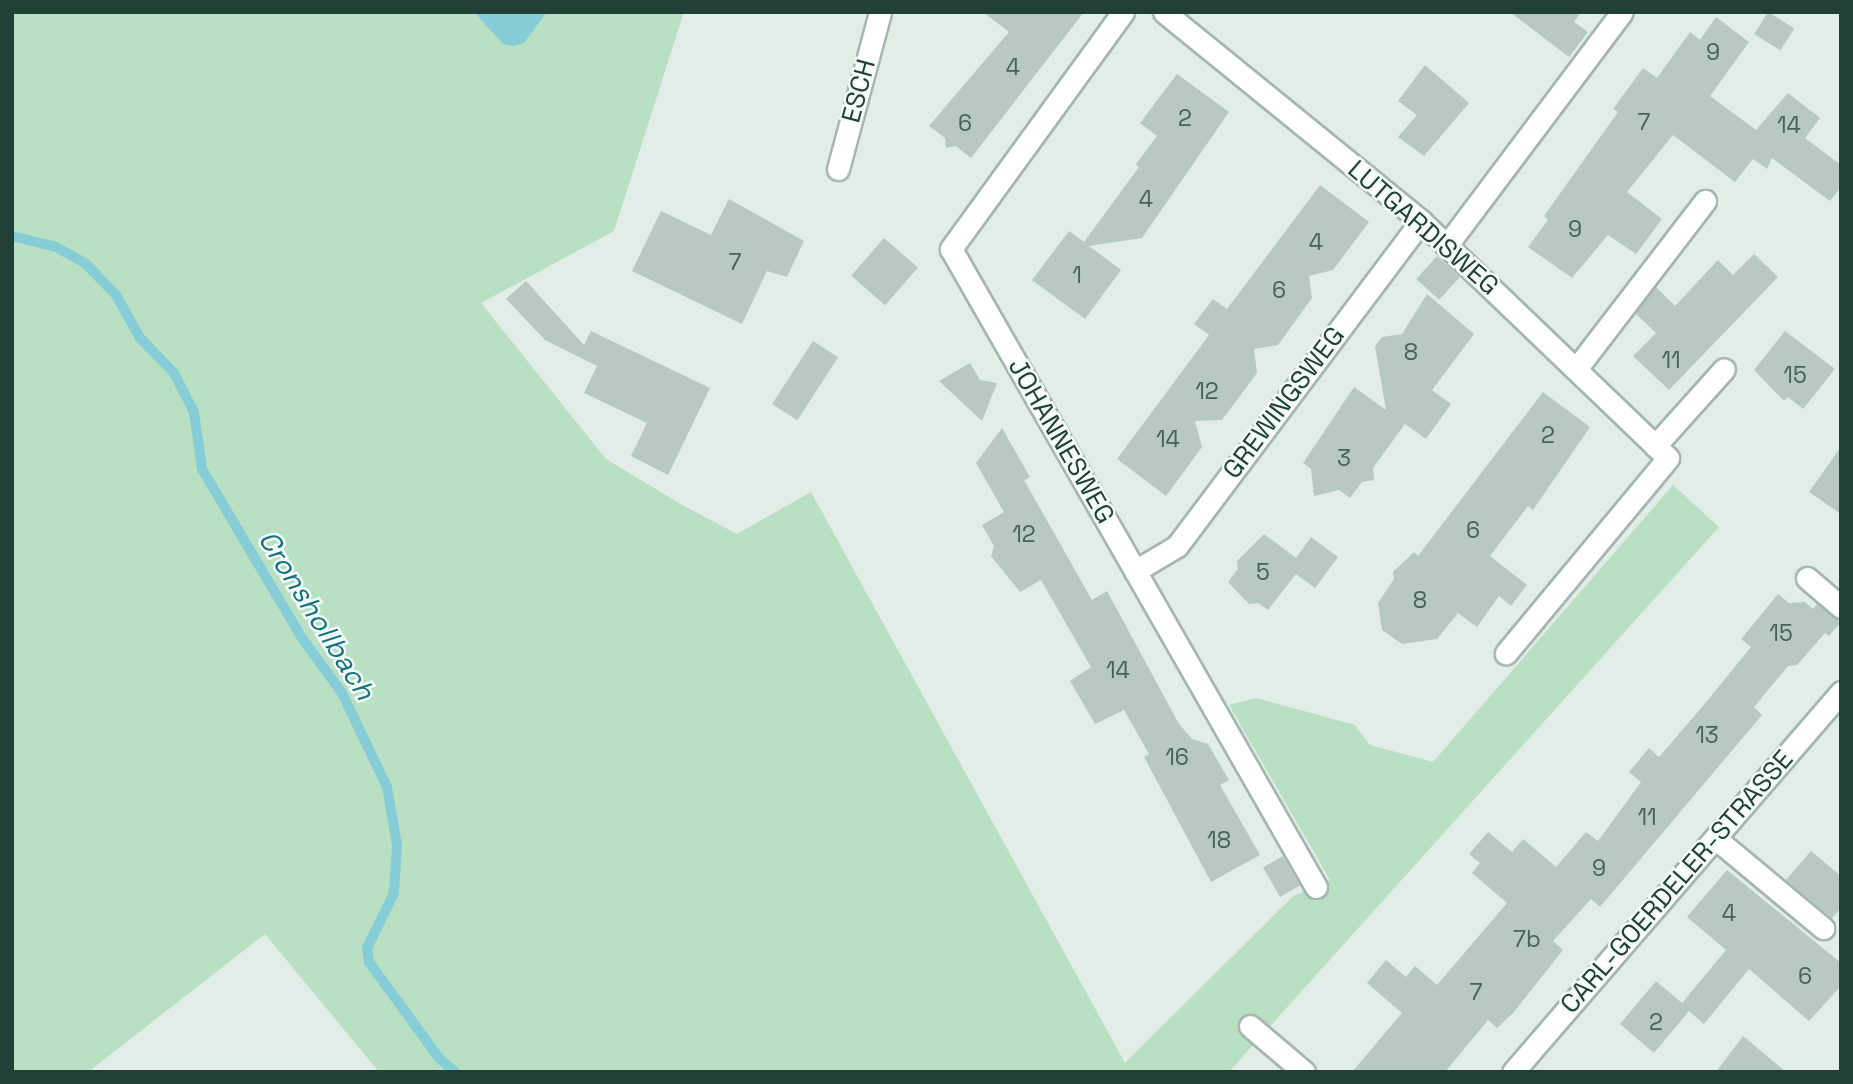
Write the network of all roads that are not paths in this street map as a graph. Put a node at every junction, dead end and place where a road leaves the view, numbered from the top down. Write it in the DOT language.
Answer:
graph roads {
  1 [pos="880,12"];
  2 [pos="1123,12"];
  3 [pos="1164,12"];
  4 [pos="1622,12"];
  5 [pos="838,169"];
  6 [pos="1705,201"];
  7 [pos="1421,221"];
  8 [pos="1447,245"];
  9 [pos="1576,369"];
  10 [pos="1724,369"];
  11 [pos="1662,452"];
  12 [pos="1135,571"];
  13 [pos="1808,578"];
  14 [pos="1841,607"];
  15 [pos="1506,653"];
  16 [pos="1841,692"];
  17 [pos="1715,838"];
  18 [pos="1316,887"];
  19 [pos="1823,928"];
  20 [pos="1250,1026"];
  21 [pos="1304,1072"];
  22 [pos="1513,1072"];
  1 -- 5 [label="street, ESCH"];
  2 -- 12 [label="street, JOHANNESWEG"];
  3 -- 7 [label="street, LUTGARDISWEG"];
  4 -- 8 [label="street"];
  6 -- 9 [label="street"];
  7 -- 8 [label="street, LUTGARDISWEG"];
  7 -- 12 [label="street, GREWINGSWEG"];
  8 -- 9 [label="street, LUTGARDISWEG"];
  9 -- 11 [label="street, LUTGARDISWEG"];
  10 -- 11 [label="street"];
  11 -- 15 [label="street"];
  12 -- 18 [label="street, JOHANNESWEG"];
  13 -- 14 [label="street"];
  16 -- 17 [label="street, CARL-GOERDELER-STRASSE"];
  17 -- 19 [label="street"];
  17 -- 22 [label="street, CARL-GOERDELER-STRASSE"];
  20 -- 21 [label="street"];
}
